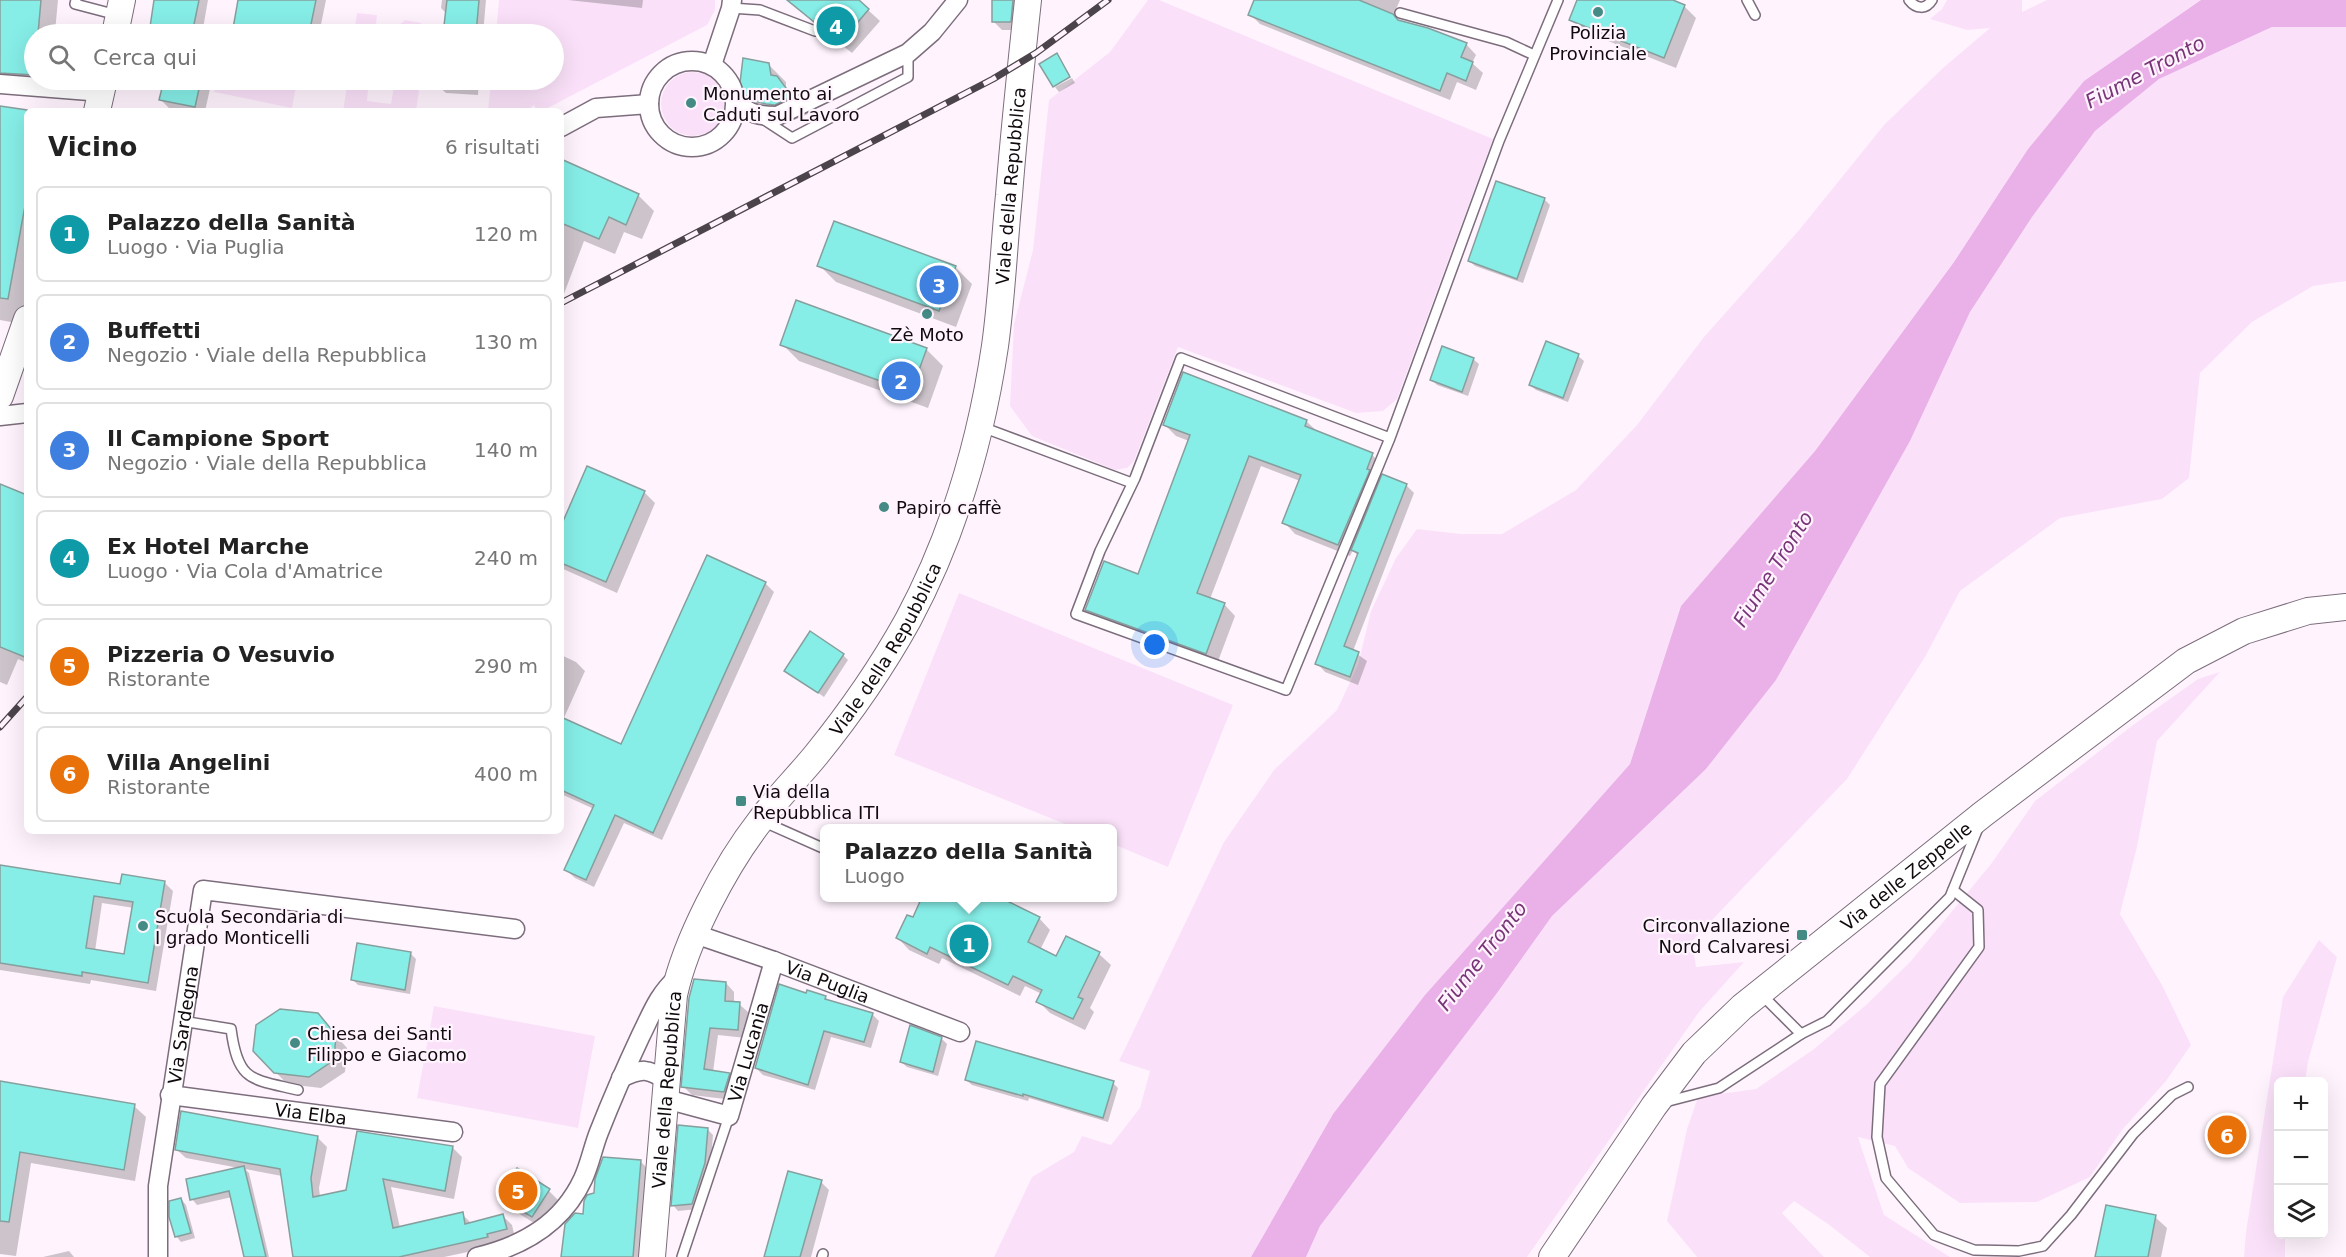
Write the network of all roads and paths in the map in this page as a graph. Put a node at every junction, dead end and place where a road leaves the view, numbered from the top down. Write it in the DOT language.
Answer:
graph roads {
  1 [pos="76,0"];
  2 [pos="958,0"];
  3 [pos="1028,0"];
  4 [pos="1558,0"];
  5 [pos="1747,0"];
  6 [pos="1909,0"];
  7 [pos="1932,0"];
  8 [pos="731,4"];
  9 [pos="1400,13"];
  10 [pos="1755,15"];
  11 [pos="119,17"];
  12 [pos="815,31"];
  13 [pos="908,53"];
  14 [pos="1534,55"];
  15 [pos="711,65"];
  16 [pos="0,84"];
  17 [pos="24,86"];
  18 [pos="61,90"];
  19 [pos="101,94"];
  20 [pos="736,102"];
  21 [pos="649,104"];
  22 [pos="757,116"];
  23 [pos="564,125"];
  24 [pos="24,328"];
  25 [pos="0,396"];
  26 [pos="24,413"];
  27 [pos="0,416"];
  28 [pos="980,426"];
  29 [pos="1390,438"];
  30 [pos="1132,483"];
  31 [pos="2346,607"];
  32 [pos="1983,814"];
  33 [pos="760,820"];
  34 [pos="820,847"];
  35 [pos="1953,890"];
  36 [pos="515,929"];
  37 [pos="695,934"];
  38 [pos="774,961"];
  39 [pos="678,976"];
  40 [pos="1760,993"];
  41 [pos="182,1020"];
  42 [pos="960,1032"];
  43 [pos="1801,1034"];
  44 [pos="621,1078"];
  45 [pos="2188,1087"];
  46 [pos="298,1090"];
  47 [pos="667,1090"];
  48 [pos="171,1095"];
  49 [pos="1654,1106"];
  50 [pos="729,1116"];
  51 [pos="453,1132"];
  52 [pos="158,1257"];
  53 [pos="477,1257"];
  54 [pos="652,1257"];
  55 [pos="682,1257"];
  56 [pos="1552,1257"];
  1 -- 11 [label="lane"];
  2 -- 13 [label="street"];
  3 -- 28 [label="street, Viale della Repubblica"];
  4 -- 14 [label="lane"];
  5 -- 10 [label="lane"];
  6 -- 7 [label="lane"];
  8 -- 12 [label="lane"];
  8 -- 15 [label="street"];
  9 -- 14 [label="lane"];
  13 -- 22 [label="street"];
  13 -- 22 [label="lane"];
  14 -- 29 [label="lane"];
  15 -- 20 [label="street"];
  15 -- 21 [label="street"];
  16 -- 17 [label="street"];
  18 -- 19 [label="street"];
  20 -- 21 [label="street"];
  20 -- 22 [label="street"];
  21 -- 23 [label="street"];
  24 -- 25 [label="street"];
  26 -- 27 [label="street"];
  28 -- 30 [label="lane"];
  28 -- 33 [label="street, Viale della Repubblica"];
  29 -- 30 [label="lane"];
  29 -- 30 [label="lane"];
  31 -- 32 [label="street, Via delle Zeppelle"];
  32 -- 35 [label="lane"];
  32 -- 40 [label="street, Via delle Zeppelle"];
  33 -- 34 [label="lane"];
  33 -- 37 [label="street, Viale della Repubblica"];
  35 -- 43 [label="lane"];
  35 -- 45 [label="lane"];
  36 -- 41 [label="street, Via Sardegna"];
  37 -- 38 [label="street, Via Puglia"];
  37 -- 39 [label="street, Viale della Repubblica"];
  38 -- 42 [label="street, Via Puglia"];
  38 -- 50 [label="street, Via Lucania"];
  39 -- 44 [label="street"];
  39 -- 47 [label="street, Viale della Repubblica"];
  40 -- 43 [label="lane"];
  40 -- 49 [label="street, Via delle Zeppelle"];
  41 -- 46 [label="lane"];
  41 -- 48 [label="street, Via Sardegna"];
  43 -- 49 [label="lane"];
  44 -- 47 [label="street, Via Lucania"];
  44 -- 53 [label="street"];
  47 -- 50 [label="street, Via Lucania"];
  47 -- 54 [label="street, Viale della Repubblica"];
  48 -- 51 [label="street, Via Elba"];
  48 -- 52 [label="street, Via Sardegna"];
  49 -- 56 [label="street, Via delle Zeppelle"];
  50 -- 55 [label="lane"];
}
